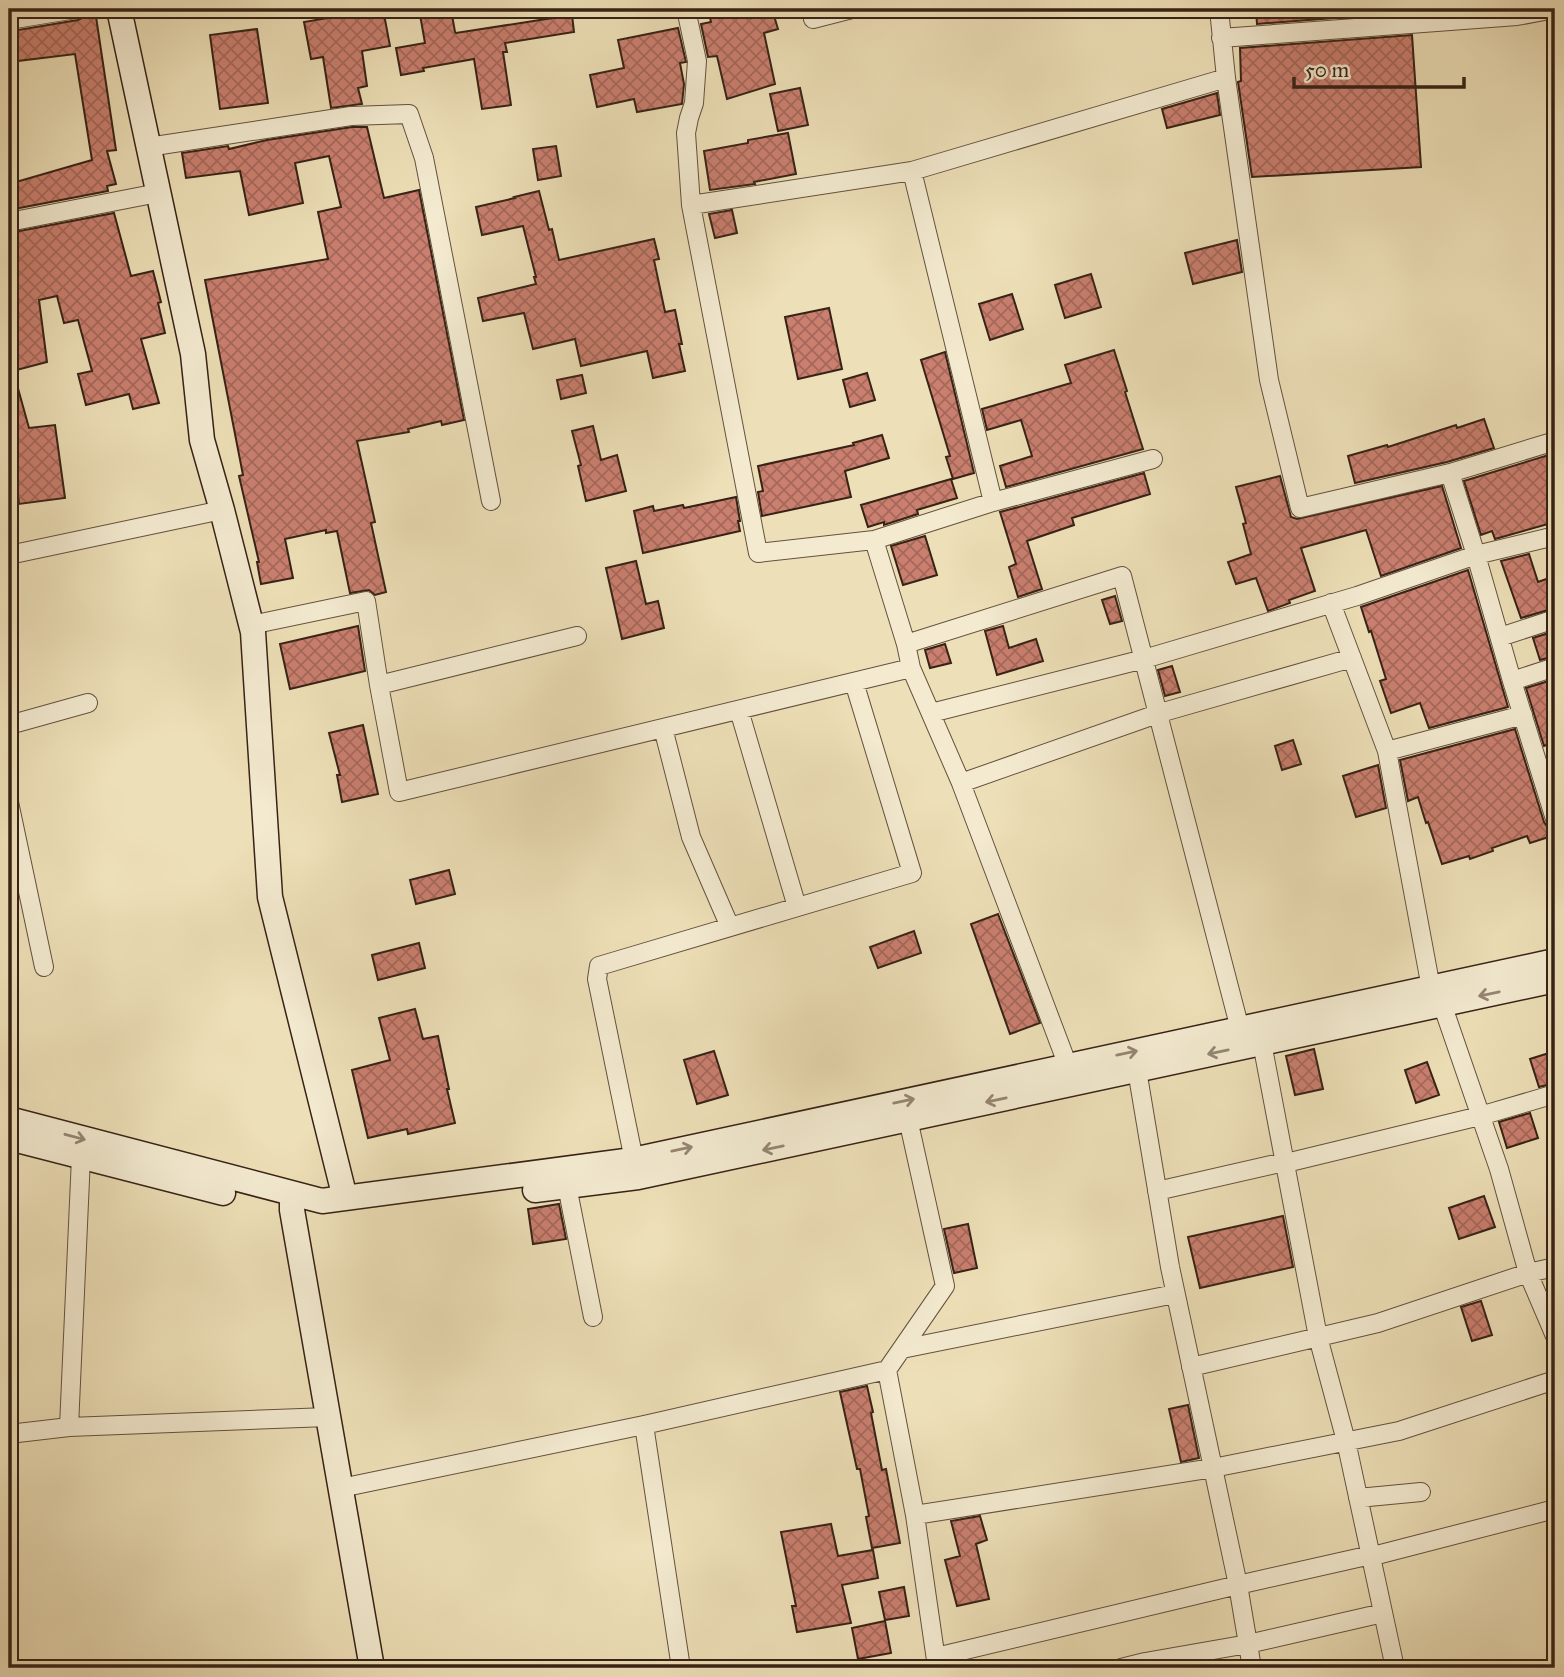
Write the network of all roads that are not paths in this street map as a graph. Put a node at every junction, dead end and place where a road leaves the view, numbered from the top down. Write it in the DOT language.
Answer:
graph roads {
  1 [pos="76,9"];
  2 [pos="119,9"];
  3 [pos="686,9"];
  4 [pos="852,9"];
  5 [pos="1219,9"];
  6 [pos="1555,9"];
  7 [pos="813,19"];
  8 [pos="9,20"];
  9 [pos="1222,38"];
  10 [pos="1226,78"];
  11 [pos="148,147"];
  12 [pos="912,171"];
  13 [pos="158,192"];
  14 [pos="691,205"];
  15 [pos="9,222"];
  16 [pos="1555,441"];
  17 [pos="1153,460"];
  18 [pos="1450,473"];
  19 [pos="491,501"];
  20 [pos="993,502"];
  21 [pos="222,510"];
  22 [pos="1555,536"];
  23 [pos="874,540"];
  24 [pos="9,555"];
  25 [pos="1476,555"];
  26 [pos="1331,603"];
  27 [pos="1555,619"];
  28 [pos="251,625"];
  29 [pos="577,636"];
  30 [pos="1500,637"];
  31 [pos="906,644"];
  32 [pos="1144,659"];
  33 [pos="1352,659"];
  34 [pos="1555,667"];
  35 [pos="911,668"];
  36 [pos="1512,681"];
  37 [pos="854,682"];
  38 [pos="379,685"];
  39 [pos="88,703"];
  40 [pos="739,710"];
  41 [pos="931,713"];
  42 [pos="1158,714"];
  43 [pos="1523,715"];
  44 [pos="9,725"];
  45 [pos="663,728"];
  46 [pos="1387,751"];
  47 [pos="961,783"];
  48 [pos="1551,790"];
  49 [pos="9,802"];
  50 [pos="1555,819"];
  51 [pos="797,907"];
  52 [pos="730,927"];
  53 [pos="1555,961"];
  54 [pos="44,967"];
  55 [pos="1555,980"];
  56 [pos="1436,996"];
  57 [pos="1240,1029"];
  58 [pos="1262,1043"];
  59 [pos="1068,1066"];
  60 [pos="1137,1070"];
  61 [pos="1555,1094"];
  62 [pos="1480,1116"];
  63 [pos="9,1119"];
  64 [pos="908,1119"];
  65 [pos="9,1138"];
  66 [pos="81,1157"];
  67 [pos="1284,1162"];
  68 [pos="636,1168"];
  69 [pos="567,1186"];
  70 [pos="1157,1191"];
  71 [pos="345,1198"];
  72 [pos="292,1202"];
  73 [pos="1555,1267"];
  74 [pos="1528,1273"];
  75 [pos="1175,1294"];
  76 [pos="593,1317"];
  77 [pos="1555,1336"];
  78 [pos="1318,1337"];
  79 [pos="902,1349"];
  80 [pos="1191,1367"];
  81 [pos="887,1370"];
  82 [pos="1555,1380"];
  83 [pos="328,1417"];
  84 [pos="644,1426"];
  85 [pos="69,1427"];
  86 [pos="9,1434"];
  87 [pos="1346,1441"];
  88 [pos="1213,1468"];
  89 [pos="341,1488"];
  90 [pos="1421,1492"];
  91 [pos="1358,1498"];
  92 [pos="1555,1510"];
  93 [pos="915,1515"];
  94 [pos="1371,1555"];
  95 [pos="1238,1585"];
  96 [pos="1383,1613"];
  97 [pos="1248,1644"];
  98 [pos="937,1663"];
  99 [pos="372,1668"];
  100 [pos="681,1668"];
  101 [pos="1121,1668"];
  102 [pos="1252,1668"];
  103 [pos="1395,1668"];
  1 -- 8 [label="street"];
  2 -- 11 [label="street"];
  3 -- 14 [label="street"];
  4 -- 7 [label="street"];
  5 -- 9 [label="street"];
  6 -- 9 [label="street"];
  9 -- 10 [label="street"];
  10 -- 12 [label="street"];
  10 -- 18 [label="street"];
  11 -- 13 [label="street"];
  11 -- 19 [label="street"];
  12 -- 14 [label="street"];
  12 -- 20 [label="street"];
  13 -- 15 [label="street"];
  13 -- 21 [label="street"];
  14 -- 23 [label="street"];
  16 -- 18 [label="street"];
  17 -- 20 [label="street"];
  18 -- 25 [label="street"];
  20 -- 23 [label="street"];
  21 -- 24 [label="street"];
  21 -- 28 [label="street"];
  22 -- 25 [label="street"];
  23 -- 31 [label="street"];
  25 -- 26 [label="street"];
  25 -- 30 [label="street"];
  26 -- 32 [label="street"];
  26 -- 33 [label="street"];
  27 -- 30 [label="street"];
  28 -- 38 [label="street"];
  28 -- 71 [label="street"];
  29 -- 38 [label="street"];
  30 -- 36 [label="street"];
  31 -- 32 [label="street"];
  31 -- 35 [label="street"];
  32 -- 41 [label="street"];
  32 -- 42 [label="street"];
  33 -- 42 [label="street"];
  33 -- 46 [label="street"];
  34 -- 36 [label="street"];
  35 -- 37 [label="street"];
  35 -- 41 [label="street"];
  36 -- 43 [label="street"];
  37 -- 40 [label="street"];
  37 -- 51 [label="street"];
  38 -- 45 [label="street"];
  39 -- 44 [label="street"];
  40 -- 45 [label="street"];
  40 -- 51 [label="street"];
  41 -- 47 [label="street"];
  42 -- 47 [label="street"];
  42 -- 57 [label="street"];
  43 -- 46 [label="street"];
  43 -- 48 [label="street"];
  45 -- 52 [label="street"];
  46 -- 56 [label="street"];
  47 -- 59 [label="street"];
  48 -- 50 [label="street"];
  49 -- 54 [label="street"];
  51 -- 52 [label="street"];
  52 -- 68 [label="street"];
  53 -- 56 [label="street"];
  55 -- 56 [label="street, one-way"];
  56 -- 57 [label="street"];
  56 -- 58 [label="street"];
  56 -- 62 [label="street"];
  59 -- 57 [label="street, one-way"];
  58 -- 60 [label="street, one-way"];
  58 -- 67 [label="street"];
  68 -- 59 [label="street, one-way"];
  60 -- 64 [label="street, one-way"];
  60 -- 70 [label="street"];
  61 -- 62 [label="street"];
  62 -- 67 [label="street"];
  62 -- 74 [label="street"];
  63 -- 72 [label="street, one-way"];
  64 -- 68 [label="street, one-way"];
  64 -- 79 [label="street"];
  65 -- 66 [label="street"];
  66 -- 72 [label="street"];
  66 -- 85 [label="street"];
  67 -- 70 [label="street"];
  67 -- 78 [label="street"];
  68 -- 69 [label="street"];
  68 -- 71 [label="street"];
  69 -- 72 [label="street"];
  69 -- 76 [label="street"];
  70 -- 75 [label="street"];
  71 -- 72 [label="street"];
  72 -- 83 [label="street"];
  73 -- 74 [label="street"];
  74 -- 77 [label="street"];
  74 -- 78 [label="street"];
  75 -- 79 [label="street"];
  75 -- 80 [label="street"];
  78 -- 80 [label="street"];
  78 -- 87 [label="street"];
  79 -- 81 [label="street"];
  80 -- 88 [label="street"];
  81 -- 84 [label="street"];
  81 -- 93 [label="street"];
  82 -- 87 [label="street"];
  83 -- 85 [label="street"];
  83 -- 89 [label="street"];
  84 -- 89 [label="street"];
  84 -- 100 [label="street"];
  85 -- 86 [label="street"];
  87 -- 88 [label="street"];
  87 -- 91 [label="street"];
  88 -- 93 [label="street"];
  88 -- 95 [label="street"];
  89 -- 99 [label="street"];
  90 -- 91 [label="street"];
  91 -- 94 [label="street"];
  92 -- 94 [label="street"];
  93 -- 98 [label="street"];
  94 -- 95 [label="street"];
  94 -- 96 [label="street"];
  95 -- 97 [label="street"];
  95 -- 98 [label="street"];
  96 -- 97 [label="street"];
  96 -- 103 [label="street"];
  97 -- 101 [label="street"];
  97 -- 102 [label="street"];
}
